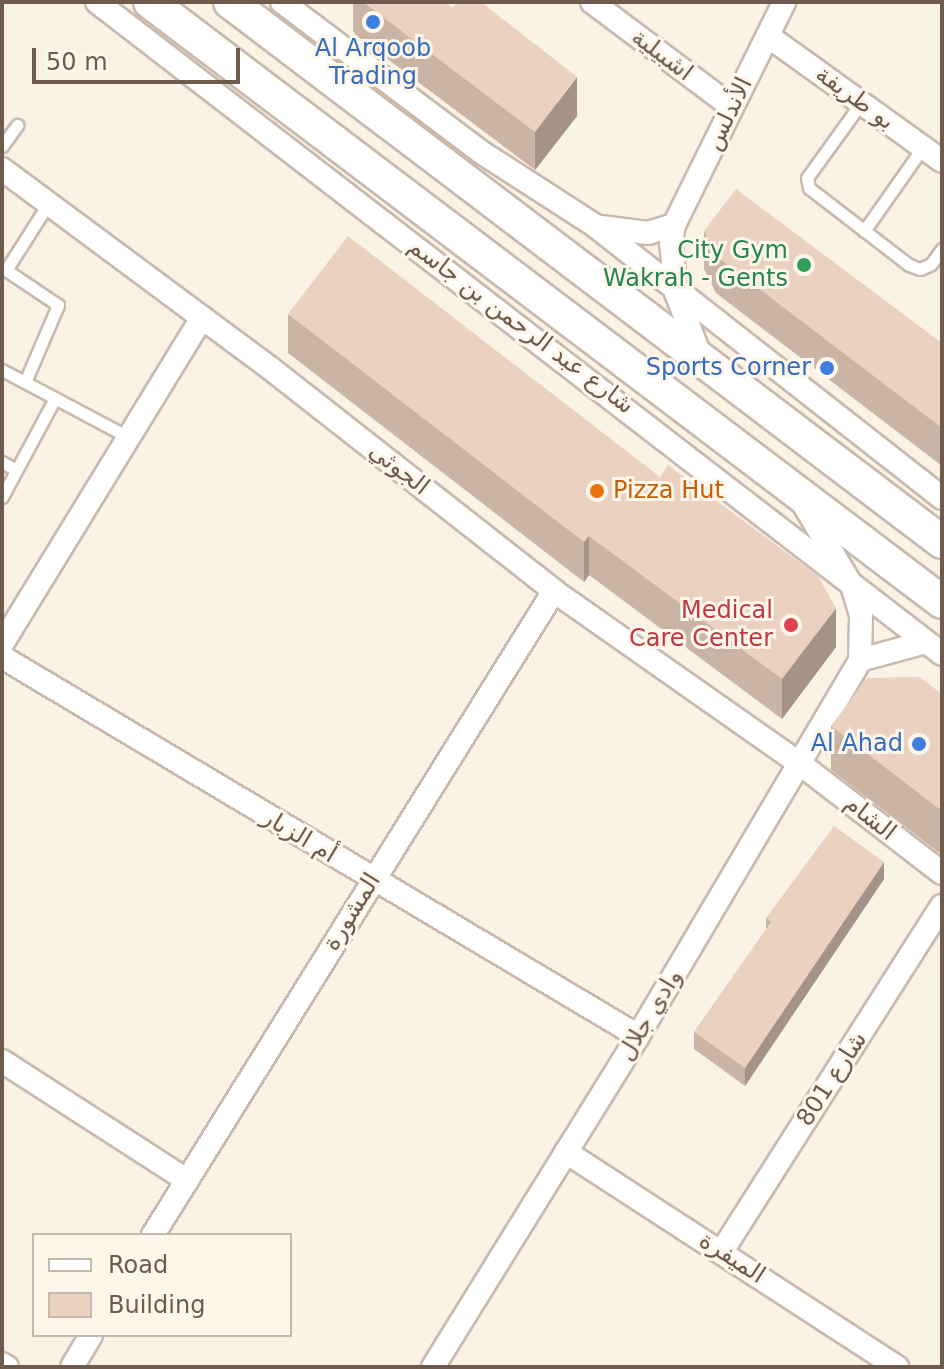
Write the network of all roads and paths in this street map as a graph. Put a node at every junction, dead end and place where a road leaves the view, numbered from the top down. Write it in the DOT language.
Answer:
graph roads {
  1 [pos="97,2"];
  2 [pos="150,2"];
  3 [pos="230,2"];
  4 [pos="282,2"];
  5 [pos="592,2"];
  6 [pos="784,2"];
  7 [pos="768,36"];
  8 [pos="861,103"];
  9 [pos="732,107"];
  10 [pos="17,125"];
  11 [pos="2,146"];
  12 [pos="923,147"];
  13 [pos="942,161"];
  14 [pos="2,169"];
  15 [pos="48,204"];
  16 [pos="594,225"];
  17 [pos="674,225"];
  18 [pos="864,231"];
  19 [pos="942,249"];
  20 [pos="4,269"];
  21 [pos="676,293"];
  22 [pos="202,317"];
  23 [pos="701,359"];
  24 [pos="2,370"];
  25 [pos="25,382"];
  26 [pos="55,398"];
  27 [pos="128,437"];
  28 [pos="2,462"];
  29 [pos="16,470"];
  30 [pos="796,492"];
  31 [pos="2,497"];
  32 [pos="942,498"];
  33 [pos="942,542"];
  34 [pos="852,586"];
  35 [pos="554,591"];
  36 [pos="942,602"];
  37 [pos="2,644"];
  38 [pos="934,648"];
  39 [pos="2,657"];
  40 [pos="860,660"];
  41 [pos="799,763"];
  42 [pos="942,873"];
  43 [pos="372,880"];
  44 [pos="942,906"];
  45 [pos="638,1036"];
  46 [pos="2,1061"];
  47 [pos="566,1152"];
  48 [pos="187,1180"];
  49 [pos="154,1233"];
  50 [pos="722,1251"];
  51 [pos="90,1337"];
  52 [pos="2,1364"];
  53 [pos="7,1367"];
  54 [pos="72,1367"];
  55 [pos="433,1367"];
  56 [pos="897,1367"];
  1 -- 34 [label="street, شارع عبد الرحمن بن جاسم"];
  2 -- 30 [label="main road, شارع عبد الرحمن بن جاسم"];
  3 -- 23 [label="main road"];
  4 -- 16 [label="street"];
  5 -- 9 [label="street, اشبيلية"];
  6 -- 7 [label="street, الأندلس"];
  7 -- 8 [label="street, بو طريفة"];
  7 -- 9 [label="street, الأندلس"];
  8 -- 12 [label="street, بو طريفة"];
  8 -- 18 [label="lane"];
  9 -- 17 [label="street, الأندلس"];
  10 -- 11 [label="lane"];
  12 -- 13 [label="street, بو طريفة"];
  12 -- 18 [label="lane"];
  14 -- 15 [label="street, الجوثي"];
  15 -- 20 [label="lane"];
  15 -- 22 [label="street, الجوثي"];
  16 -- 17 [label="street"];
  16 -- 21 [label="street"];
  17 -- 21 [label="street, الأندلس"];
  18 -- 19 [label="lane"];
  20 -- 25 [label="lane"];
  21 -- 23 [label="street, الأندلس"];
  21 -- 32 [label="street"];
  22 -- 27 [label="street"];
  22 -- 35 [label="street, الجوثي"];
  23 -- 33 [label="main road"];
  24 -- 25 [label="lane"];
  25 -- 26 [label="lane"];
  26 -- 27 [label="lane"];
  26 -- 29 [label="lane"];
  27 -- 37 [label="street"];
  28 -- 29 [label="lane"];
  29 -- 31 [label="lane"];
  30 -- 34 [label="street, وادي جلال"];
  30 -- 36 [label="main road, شارع عبد الرحمن بن جاسم"];
  34 -- 38 [label="street, شارع عبد الرحمن بن جاسم"];
  34 -- 40 [label="street, وادي جلال"];
  35 -- 41 [label="street, الجوثي"];
  35 -- 43 [label="street, المشورة"];
  38 -- 40 [label="street"];
  39 -- 43 [label="street, أم الزبار"];
  40 -- 41 [label="street, وادي جلال"];
  41 -- 42 [label="street, الشام"];
  41 -- 45 [label="street, وادي جلال"];
  43 -- 45 [label="street, أم الزبار"];
  43 -- 48 [label="street, المشورة"];
  44 -- 50 [label="street, شارع 801"];
  45 -- 47 [label="street, وادي جلال"];
  46 -- 48 [label="street"];
  47 -- 50 [label="street, الميفرة"];
  47 -- 55 [label="street, وادي جلال"];
  48 -- 49 [label="street, المشورة"];
  50 -- 56 [label="street, الميفرة"];
  51 -- 54 [label="street"];
  52 -- 53 [label="street"];
}
